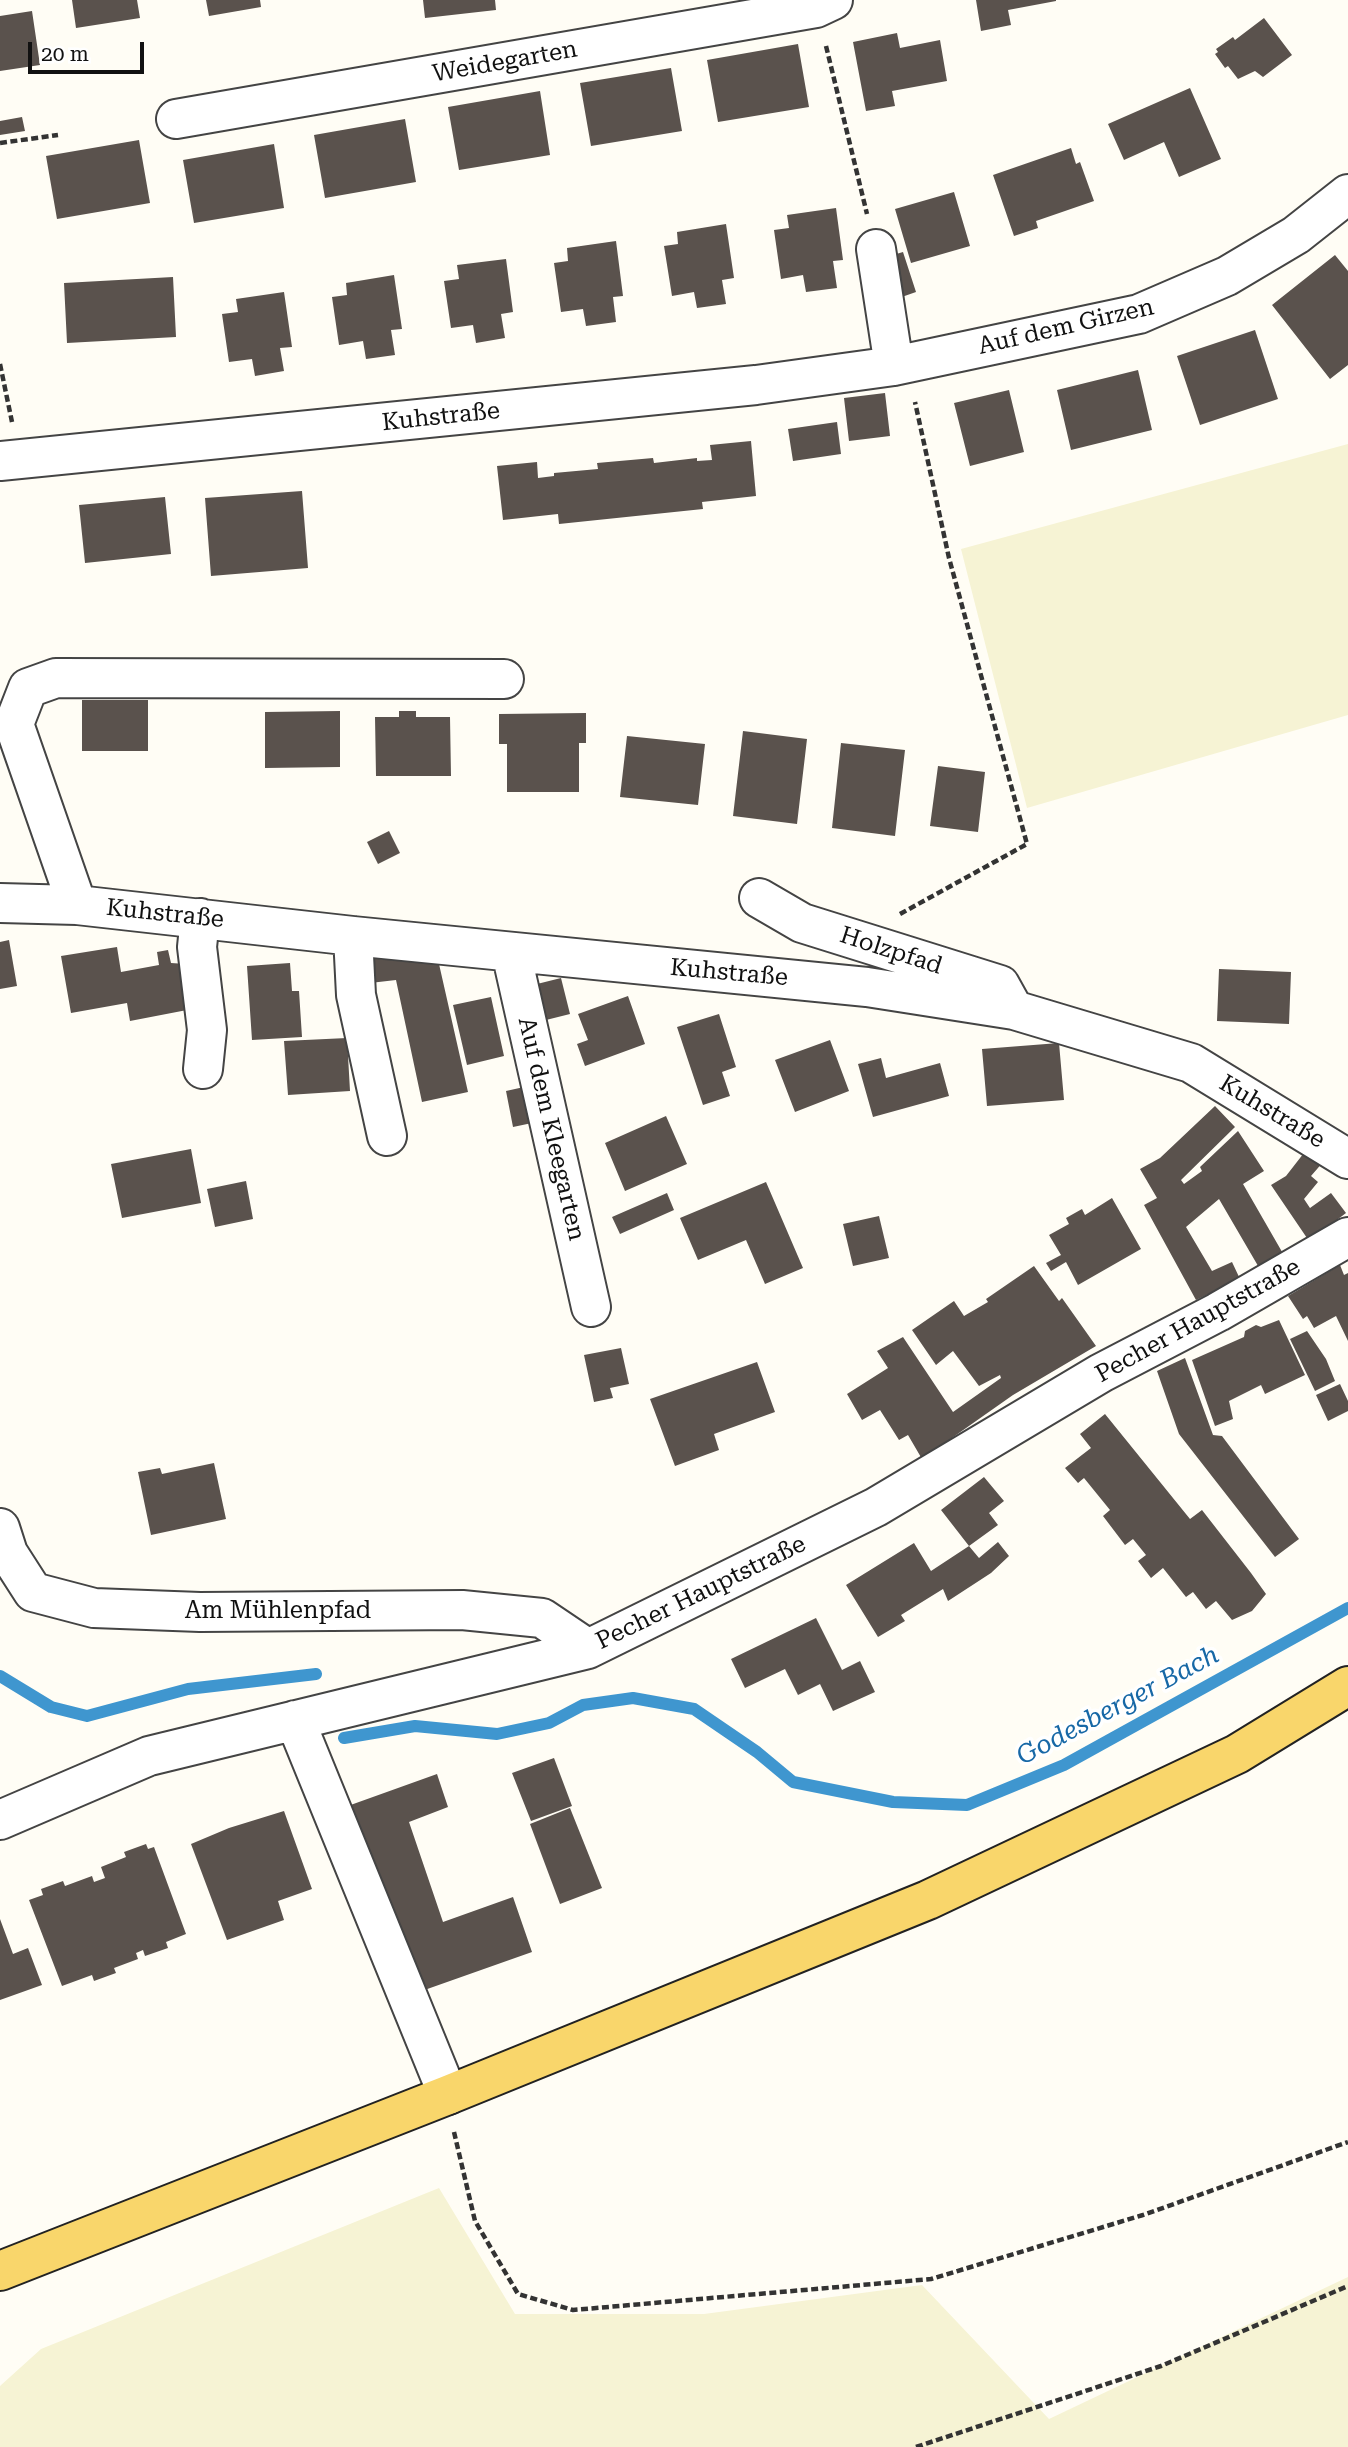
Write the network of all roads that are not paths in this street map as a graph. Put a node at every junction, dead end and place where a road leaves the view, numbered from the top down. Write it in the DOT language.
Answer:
graph roads {
  1 [pos="825,4"];
  2 [pos="176,119"];
  3 [pos="1348,194"];
  4 [pos="876,249"];
  5 [pos="900,365"];
  6 [pos="756,385"];
  7 [pos="10,460"];
  8 [pos="504,679"];
  9 [pos="759,898"];
  10 [pos="0,903"];
  11 [pos="77,905"];
  12 [pos="200,918"];
  13 [pos="353,936"];
  14 [pos="511,952"];
  15 [pos="1014,1010"];
  16 [pos="203,1069"];
  17 [pos="387,1136"];
  18 [pos="1348,1159"];
  19 [pos="1348,1237"];
  20 [pos="591,1307"];
  21 [pos="0,1528"];
  22 [pos="588,1648"];
  23 [pos="1348,1686"];
  24 [pos="295,1720"];
  25 [pos="0,1819"];
  26 [pos="448,2095"];
  27 [pos="0,2271"];
  1 -- 2 [label="street, Weidegarten"];
  3 -- 5 [label="street, Auf dem Girzen"];
  4 -- 5 [label="street"];
  5 -- 6 [label="street, Auf dem Girzen"];
  6 -- 7 [label="street, Kuhstraße"];
  8 -- 11 [label="street, Kuhstraße"];
  9 -- 15 [label="street, Holzpfad"];
  10 -- 11 [label="street, Kuhstraße"];
  11 -- 12 [label="street, Kuhstraße"];
  12 -- 13 [label="street, Kuhstraße"];
  12 -- 16 [label="street"];
  13 -- 14 [label="street, Kuhstraße"];
  13 -- 17 [label="street"];
  14 -- 15 [label="street, Kuhstraße"];
  14 -- 20 [label="street, Auf dem Kleegarten"];
  15 -- 18 [label="street, Kuhstraße"];
  19 -- 22 [label="street, Pecher Hauptstraße"];
  21 -- 22 [label="street, Am Mühlenpfad"];
  22 -- 24 [label="street, Pecher Hauptstraße"];
  23 -- 26 [label="main road"];
  24 -- 25 [label="street, Pecher Hauptstraße"];
  24 -- 26 [label="street"];
  26 -- 27 [label="main road"];
}
